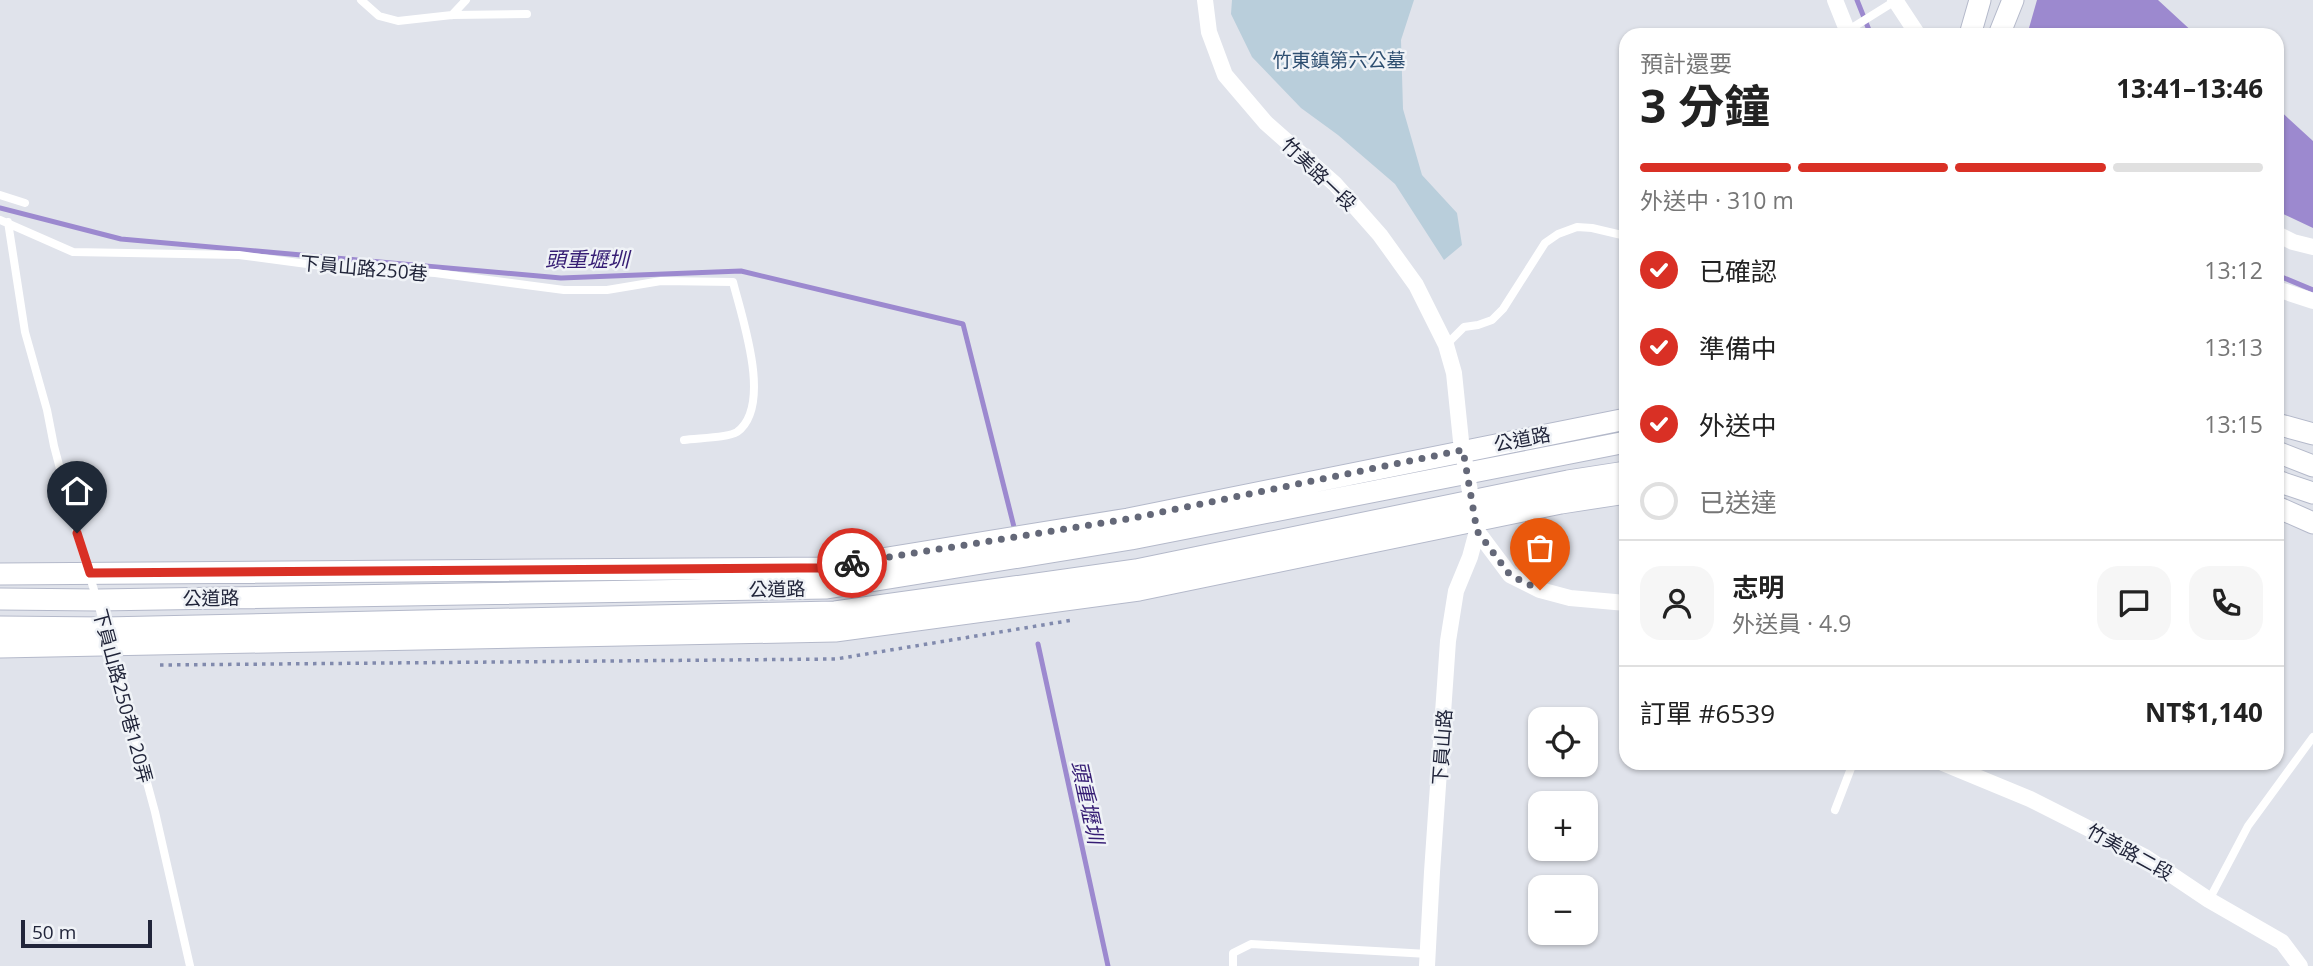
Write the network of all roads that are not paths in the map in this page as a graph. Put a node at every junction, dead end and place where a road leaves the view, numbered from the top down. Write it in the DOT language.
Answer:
graph roads {
  1 [pos="361,0"];
  2 [pos="466,0"];
  3 [pos="1205,0"];
  4 [pos="1835,0"];
  5 [pos="1895,0"];
  6 [pos="1980,0"];
  7 [pos="2013,0"];
  8 [pos="527,14"];
  9 [pos="452,15"];
  10 [pos="1844,28"];
  11 [pos="1855,28"];
  12 [pos="1913,28"];
  13 [pos="1972,28"];
  14 [pos="2002,28"];
  15 [pos="0,195"];
  16 [pos="25,203"];
  17 [pos="4,221"];
  18 [pos="1619,234"];
  19 [pos="2284,238"];
  20 [pos="2313,247"];
  21 [pos="2284,292"];
  22 [pos="2313,302"];
  23 [pos="1446,345"];
  24 [pos="1619,420"];
  25 [pos="2284,426"];
  26 [pos="2313,434"];
  27 [pos="684,440"];
  28 [pos="1619,443"];
  29 [pos="1463,450"];
  30 [pos="2284,455"];
  31 [pos="2313,466"];
  32 [pos="1467,472"];
  33 [pos="1619,472"];
  34 [pos="2284,484"];
  35 [pos="1619,494"];
  36 [pos="2313,494"];
  37 [pos="2284,510"];
  38 [pos="1474,518"];
  39 [pos="2313,523"];
  40 [pos="90,573"];
  41 [pos="0,575"];
  42 [pos="0,599"];
  43 [pos="98,600"];
  44 [pos="1619,602"];
  45 [pos="0,626"];
  46 [pos="108,637"];
  47 [pos="0,647"];
  48 [pos="2313,737"];
  49 [pos="1850,770"];
  50 [pos="1960,770"];
  51 [pos="1835,810"];
  52 [pos="2209,900"];
  53 [pos="1428,960"];
  54 [pos="190,966"];
  55 [pos="1233,966"];
  56 [pos="2300,966"];
  1 -- 9 [label="lane"];
  2 -- 9 [label="lane"];
  3 -- 23 [label="street, 竹美路一段"];
  4 -- 10 [label="street"];
  5 -- 11 [label="lane"];
  5 -- 12 [label="street"];
  6 -- 13 [label="street"];
  7 -- 14 [label="street"];
  8 -- 9 [label="lane"];
  15 -- 16 [label="lane"];
  17 -- 27 [label="lane, 下員山路250巷"];
  17 -- 40 [label="lane, 下員山路250巷120弄"];
  18 -- 23 [label="lane"];
  19 -- 20 [label="street"];
  21 -- 22 [label="street"];
  23 -- 29 [label="street"];
  24 -- 29 [label="street, 公道路"];
  25 -- 26 [label="street"];
  28 -- 32 [label="street, 公道路"];
  29 -- 32 [label="street"];
  29 -- 40 [label="street, 公道路"];
  30 -- 31 [label="street"];
  32 -- 38 [label="street"];
  32 -- 43 [label="street, 公道路"];
  33 -- 38 [label="street, 公道路"];
  34 -- 36 [label="street"];
  35 -- 38 [label="street, 公道路"];
  37 -- 39 [label="street"];
  38 -- 44 [label="street"];
  38 -- 46 [label="street, 公道路"];
  38 -- 53 [label="street, 下員山路"];
  40 -- 41 [label="street, 公道路"];
  40 -- 43 [label="lane, 下員山路250巷120弄"];
  42 -- 43 [label="street, 公道路"];
  43 -- 46 [label="lane, 下員山路250巷120弄"];
  45 -- 46 [label="street, 公道路"];
  46 -- 47 [label="street, 公道路"];
  46 -- 54 [label="lane, 下員山路250巷120弄"];
  48 -- 52 [label="lane"];
  49 -- 51 [label="lane"];
  50 -- 52 [label="street, 竹美路二段"];
  52 -- 56 [label="street, 竹美路二段"];
  53 -- 55 [label="lane"];
}
